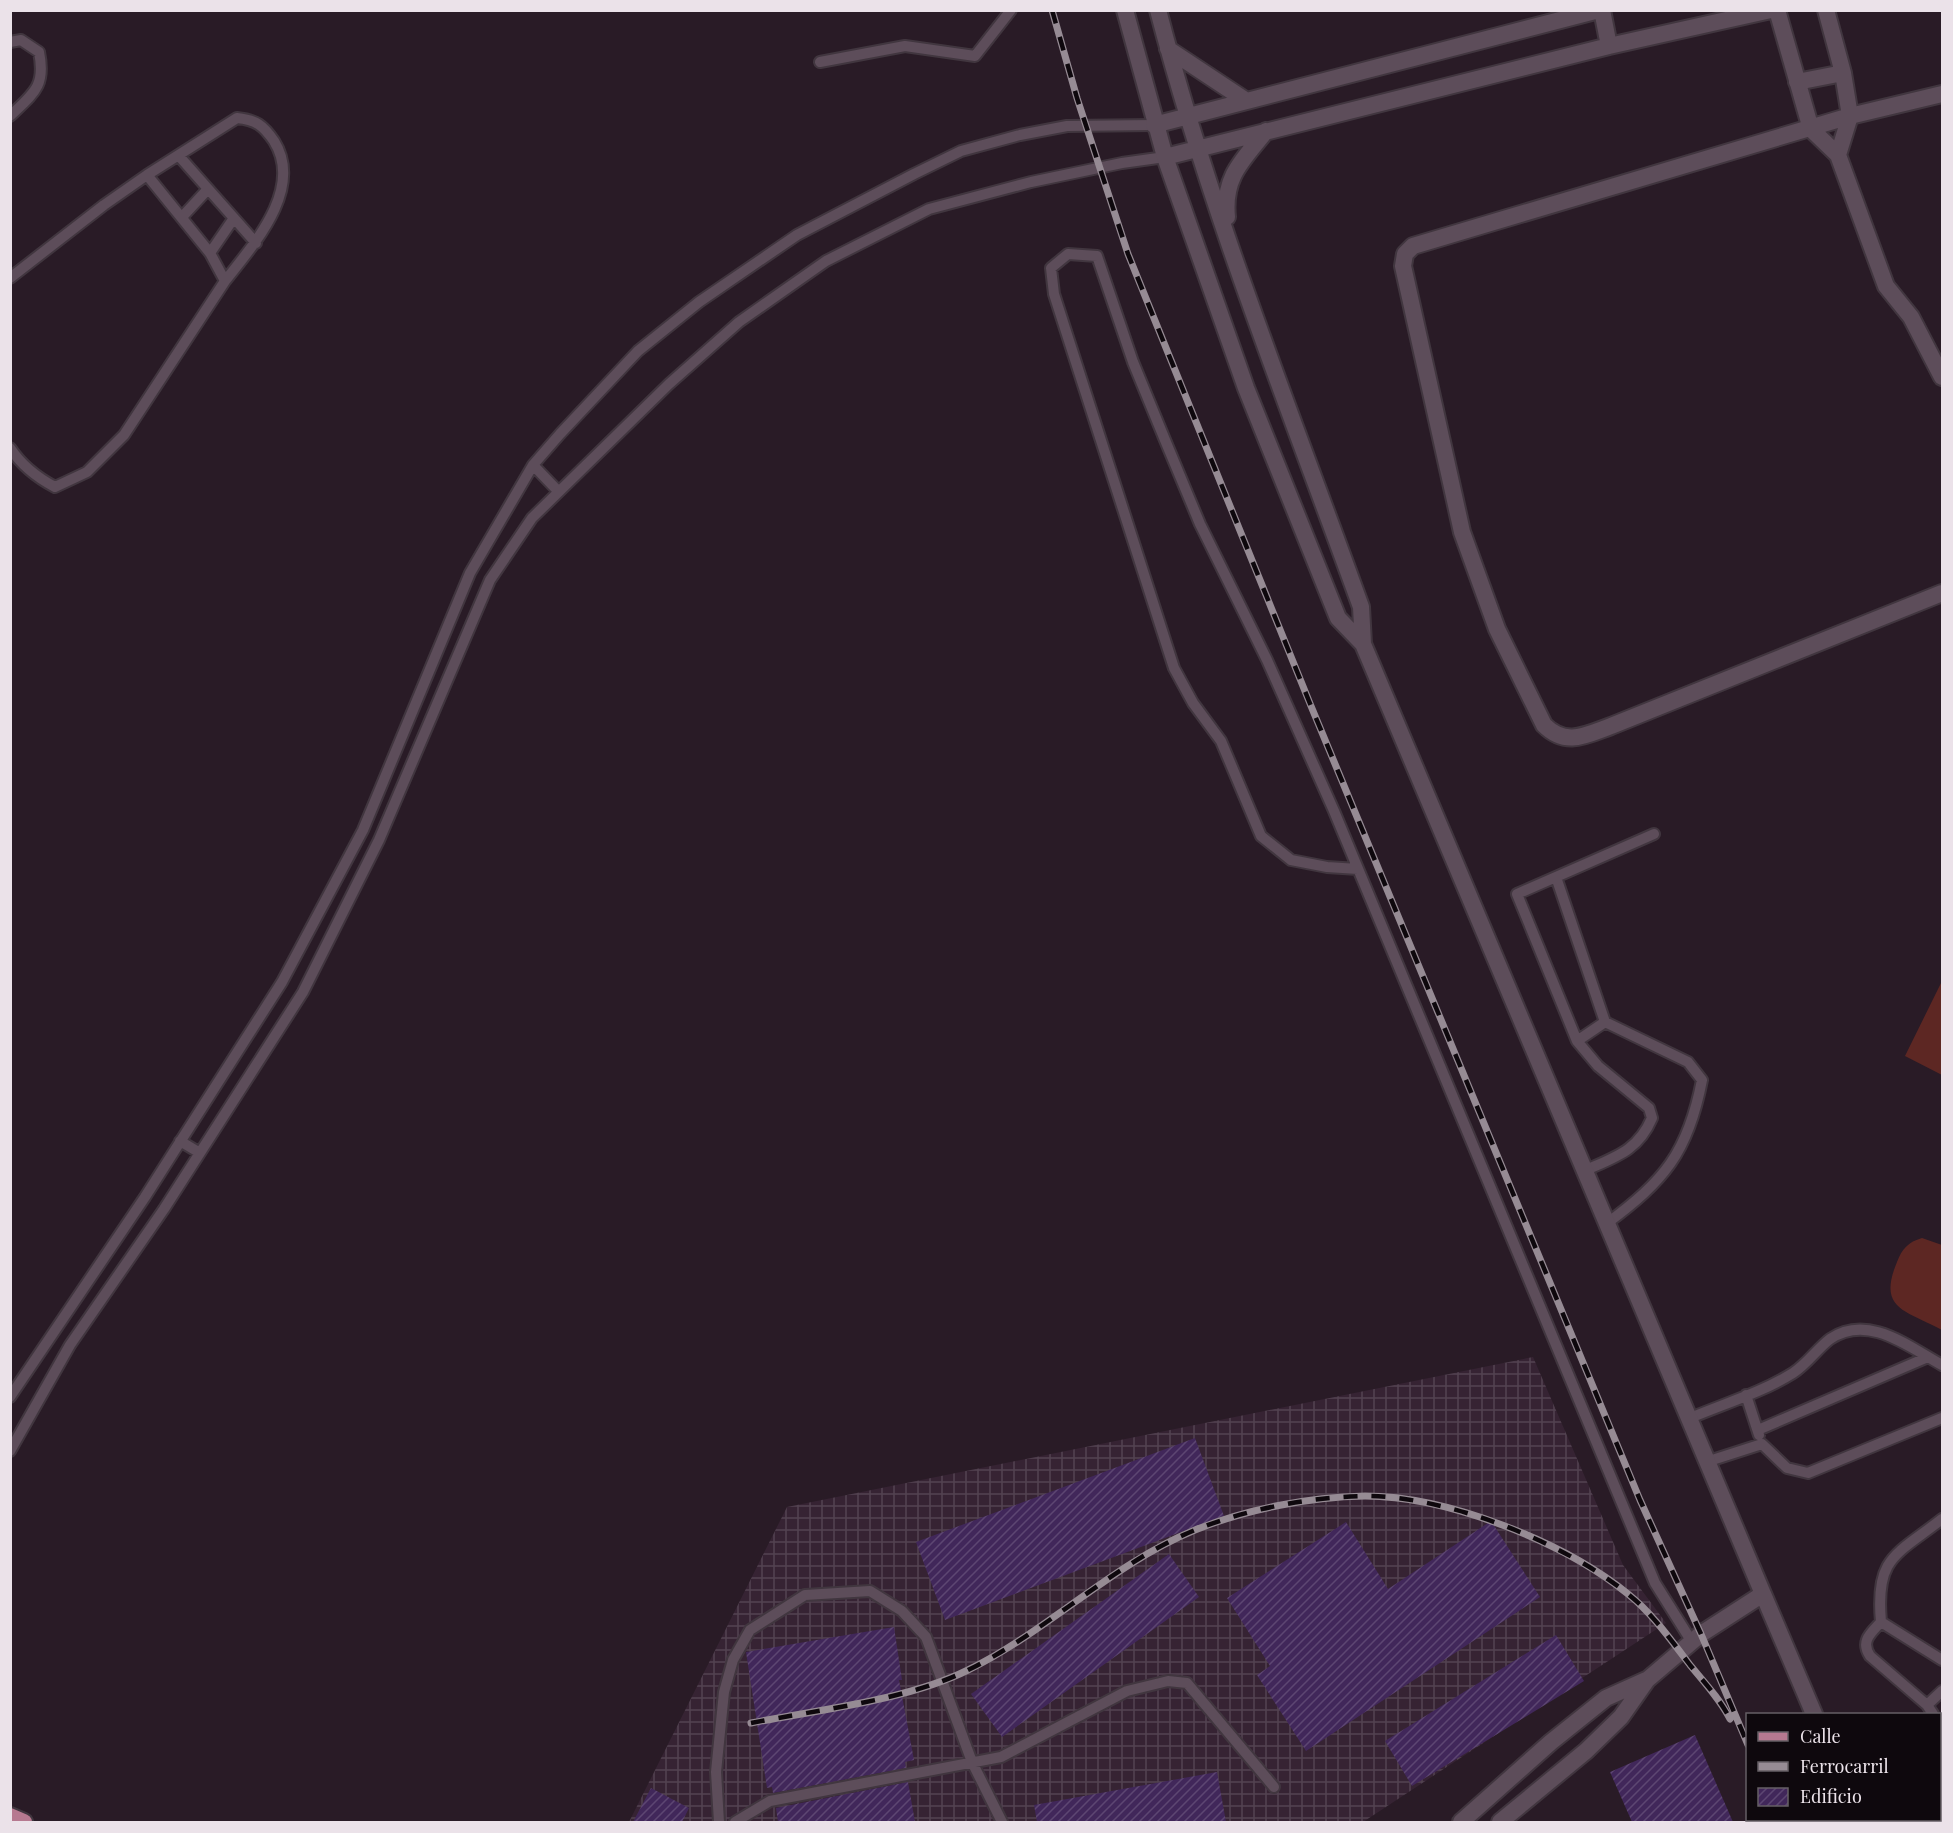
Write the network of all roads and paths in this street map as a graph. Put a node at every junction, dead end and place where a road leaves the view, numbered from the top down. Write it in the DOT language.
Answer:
graph roads {
  1 [pos="1011,10"];
  2 [pos="1125,10"];
  3 [pos="1158,10"];
  4 [pos="1600,10"];
  5 [pos="1771,10"];
  6 [pos="1777,10"];
  7 [pos="1826,10"];
  8 [pos="10,42"];
  9 [pos="1609,46"];
  10 [pos="1168,49"];
  11 [pos="820,62"];
  12 [pos="1843,73"];
  13 [pos="1797,82"];
  14 [pos="1942,94"];
  15 [pos="1245,100"];
  16 [pos="10,116"];
  17 [pos="1186,116"];
  18 [pos="1850,116"];
  19 [pos="1154,125"];
  20 [pos="1811,129"];
  21 [pos="1266,131"];
  22 [pos="1198,148"];
  23 [pos="1838,155"];
  24 [pos="178,156"];
  25 [pos="1165,157"];
  26 [pos="147,175"];
  27 [pos="208,189"];
  28 [pos="183,216"];
  29 [pos="234,218"];
  30 [pos="256,243"];
  31 [pos="1230,245"];
  32 [pos="210,253"];
  33 [pos="10,278"];
  34 [pos="225,281"];
  35 [pos="1942,377"];
  36 [pos="10,448"];
  37 [pos="533,465"];
  38 [pos="558,491"];
  39 [pos="1942,593"];
  40 [pos="1363,644"];
  41 [pos="1654,834"];
  42 [pos="1358,868"];
  43 [pos="1556,877"];
  44 [pos="1605,1022"];
  45 [pos="1577,1041"];
  46 [pos="180,1141"];
  47 [pos="200,1153"];
  48 [pos="1584,1171"];
  49 [pos="1606,1224"];
  50 [pos="1928,1357"];
  51 [pos="1942,1365"];
  52 [pos="1746,1395"];
  53 [pos="10,1397"];
  54 [pos="1942,1418"];
  55 [pos="1688,1419"];
  56 [pos="1758,1430"];
  57 [pos="1762,1444"];
  58 [pos="10,1451"];
  59 [pos="1706,1462"];
  60 [pos="1942,1519"];
  61 [pos="1763,1594"];
  62 [pos="1881,1622"];
  63 [pos="1692,1642"];
  64 [pos="1942,1660"];
  65 [pos="1647,1680"];
  66 [pos="1942,1691"];
  67 [pos="1930,1710"];
  68 [pos="1814,1713"];
  69 [pos="972,1762"];
  70 [pos="1274,1787"];
  71 [pos="10,1816"];
  72 [pos="24,1822"];
  73 [pos="719,1822"];
  74 [pos="735,1822"];
  75 [pos="1002,1822"];
  76 [pos="1461,1822"];
  77 [pos="1500,1822"];
  1 -- 11 [label="lane"];
  2 -- 19 [label="street"];
  3 -- 10 [label="street"];
  4 -- 9 [label="street"];
  4 -- 15 [label="street"];
  5 -- 9 [label="street"];
  6 -- 13 [label="street"];
  7 -- 12 [label="street"];
  8 -- 16 [label="lane"];
  9 -- 21 [label="street"];
  10 -- 15 [label="street"];
  10 -- 17 [label="street"];
  12 -- 13 [label="street"];
  12 -- 18 [label="street"];
  13 -- 20 [label="street"];
  14 -- 18 [label="street"];
  15 -- 17 [label="street"];
  17 -- 19 [label="street"];
  17 -- 22 [label="street"];
  18 -- 20 [label="street"];
  18 -- 23 [label="street"];
  19 -- 25 [label="street"];
  19 -- 37 [label="lane"];
  20 -- 23 [label="street"];
  20 -- 39 [label="street"];
  21 -- 22 [label="street"];
  21 -- 31 [label="street"];
  22 -- 25 [label="street"];
  22 -- 31 [label="street"];
  23 -- 35 [label="street"];
  24 -- 26 [label="lane"];
  24 -- 27 [label="lane"];
  24 -- 30 [label="lane"];
  25 -- 38 [label="lane"];
  25 -- 40 [label="street"];
  26 -- 28 [label="lane"];
  26 -- 33 [label="lane"];
  27 -- 28 [label="lane"];
  27 -- 29 [label="lane"];
  28 -- 32 [label="lane"];
  29 -- 30 [label="lane"];
  29 -- 32 [label="lane"];
  30 -- 34 [label="lane"];
  31 -- 40 [label="street"];
  32 -- 34 [label="lane"];
  34 -- 36 [label="lane"];
  37 -- 38 [label="lane"];
  37 -- 46 [label="lane"];
  38 -- 47 [label="lane"];
  40 -- 48 [label="street"];
  41 -- 43 [label="lane"];
  42 -- 42 [label="lane"];
  42 -- 63 [label="lane"];
  43 -- 44 [label="lane"];
  43 -- 45 [label="lane"];
  44 -- 45 [label="lane"];
  44 -- 49 [label="lane"];
  45 -- 48 [label="lane"];
  46 -- 47 [label="lane"];
  46 -- 53 [label="lane"];
  47 -- 58 [label="lane"];
  48 -- 49 [label="street"];
  49 -- 55 [label="street"];
  50 -- 51 [label="lane"];
  50 -- 52 [label="lane"];
  50 -- 56 [label="lane"];
  52 -- 55 [label="lane"];
  52 -- 56 [label="lane"];
  54 -- 57 [label="lane"];
  55 -- 59 [label="street"];
  56 -- 57 [label="lane"];
  57 -- 59 [label="lane"];
  59 -- 61 [label="street"];
  60 -- 62 [label="lane"];
  61 -- 63 [label="street"];
  61 -- 68 [label="street"];
  62 -- 64 [label="lane"];
  62 -- 67 [label="lane"];
  63 -- 65 [label="street"];
  65 -- 76 [label="street"];
  65 -- 77 [label="street"];
  66 -- 67 [label="lane"];
  69 -- 70 [label="lane"];
  69 -- 73 [label="lane"];
  69 -- 74 [label="lane"];
  69 -- 75 [label="lane"];
  71 -- 72 [label="main road"];
}
